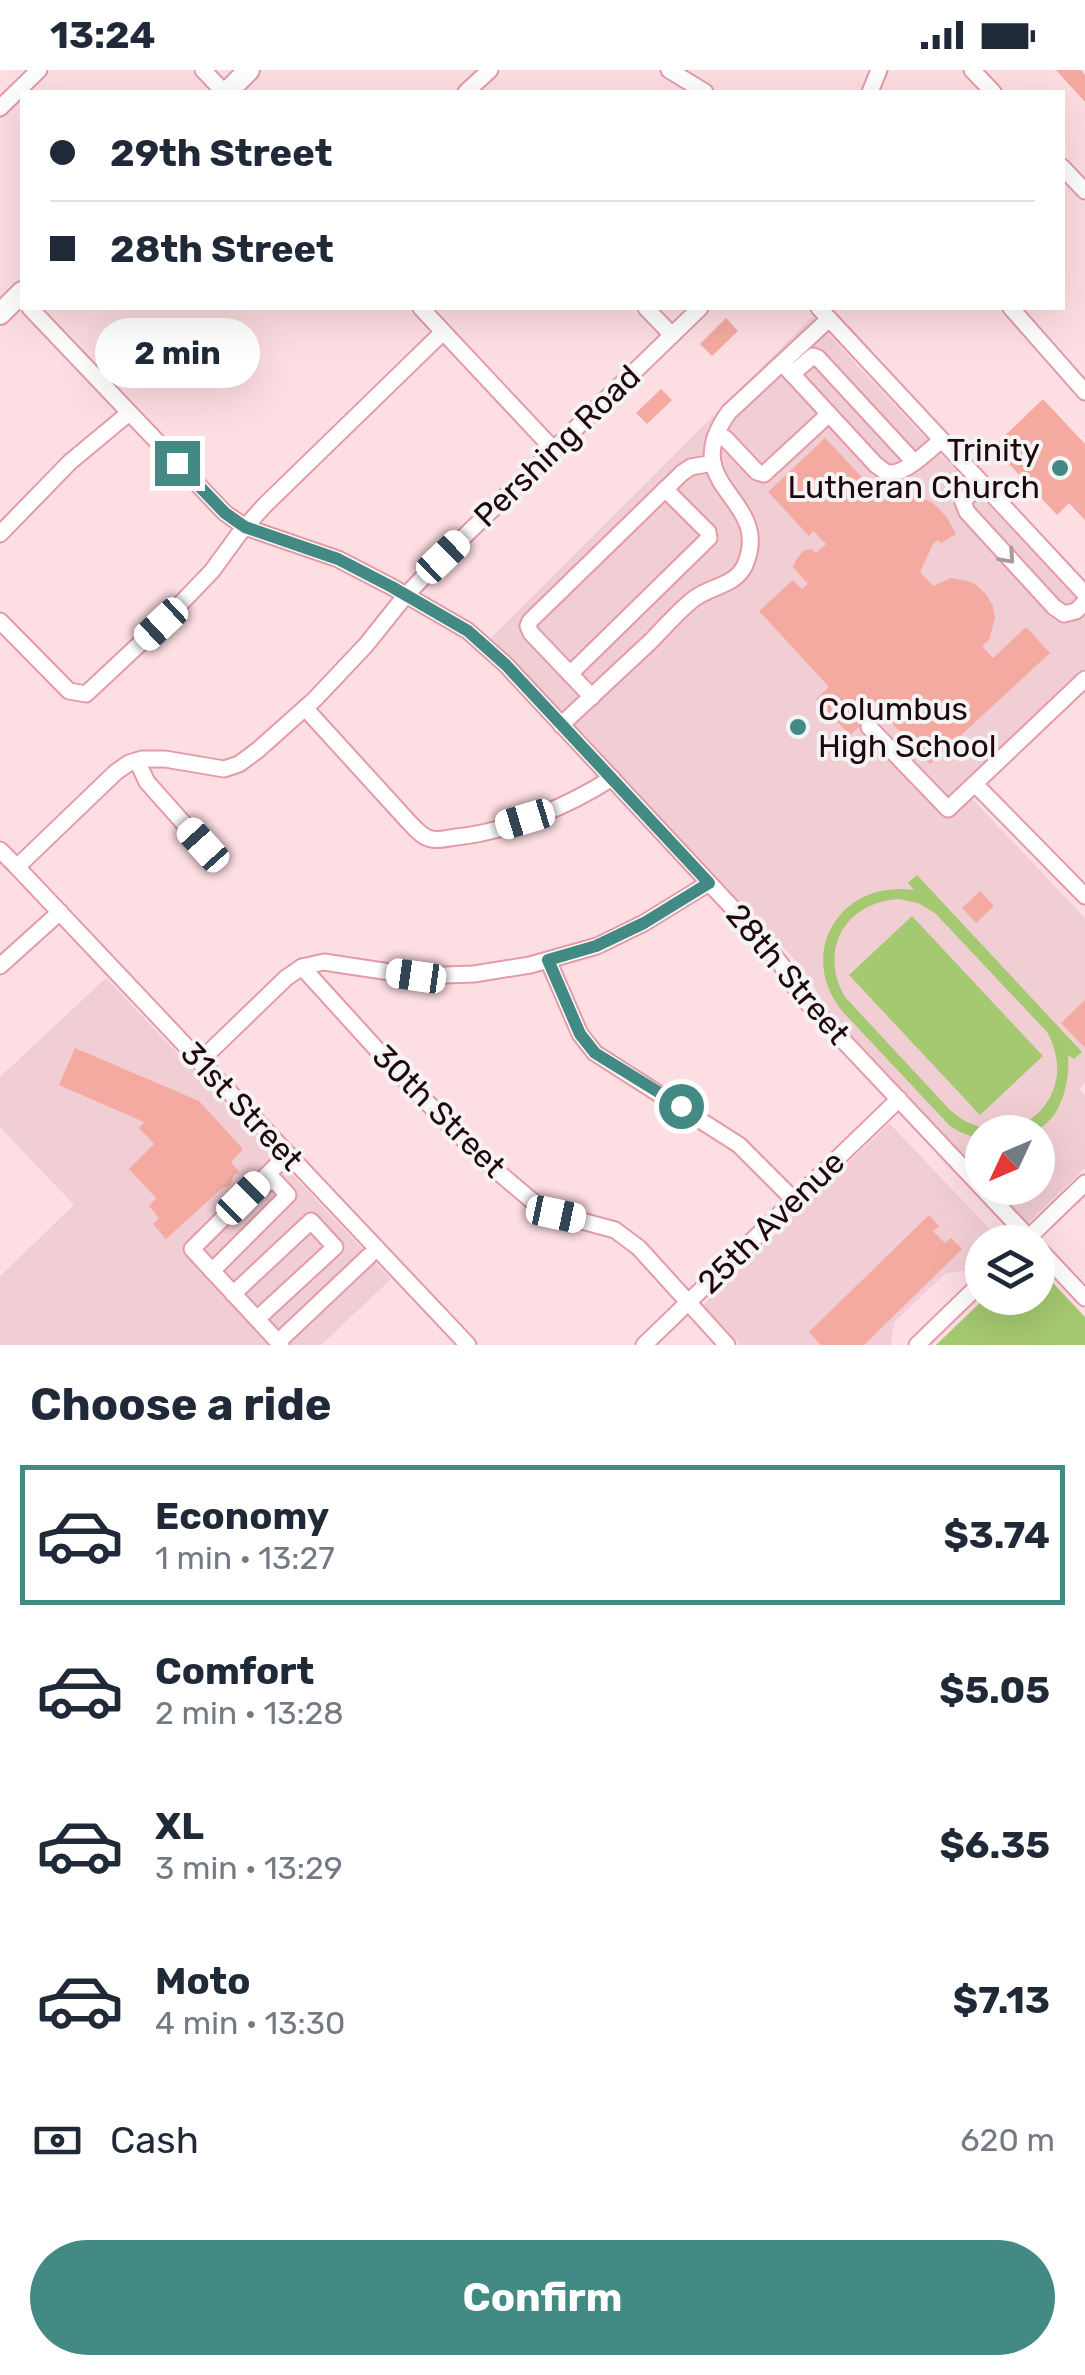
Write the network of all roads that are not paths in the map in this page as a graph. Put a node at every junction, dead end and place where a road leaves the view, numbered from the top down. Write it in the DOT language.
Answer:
graph roads {
  1 [pos="39,70"];
  2 [pos="203,70"];
  3 [pos="250,70"];
  4 [pos="490,70"];
  5 [pos="670,70"];
  6 [pos="972,70"];
  7 [pos="223,90"];
  8 [pos="227,90"];
  9 [pos="468,90"];
  10 [pos="701,90"];
  11 [pos="991,90"];
  12 [pos="0,108"];
  13 [pos="1065,170"];
  14 [pos="1085,191"];
  15 [pos="33,310"];
  16 [pos="423,310"];
  17 [pos="648,310"];
  18 [pos="698,310"];
  19 [pos="1013,310"];
  20 [pos="824,313"];
  21 [pos="444,332"];
  22 [pos="672,335"];
  23 [pos="787,368"];
  24 [pos="1085,392"];
  25 [pos="129,412"];
  26 [pos="829,414"];
  27 [pos="715,437"];
  28 [pos="941,440"];
  29 [pos="554,450"];
  30 [pos="914,462"];
  31 [pos="712,463"];
  32 [pos="980,482"];
  33 [pos="666,489"];
  34 [pos="245,527"];
  35 [pos="0,534"];
  36 [pos="406,594"];
  37 [pos="1085,594"];
  38 [pos="1085,602"];
  39 [pos="0,620"];
  40 [pos="570,674"];
  41 [pos="1085,679"];
  42 [pos="592,697"];
  43 [pos="305,708"];
  44 [pos="562,725"];
  45 [pos="869,727"];
  46 [pos="138,760"];
  47 [pos="612,778"];
  48 [pos="975,784"];
  49 [pos="203,845"];
  50 [pos="0,850"];
  51 [pos="17,866"];
  52 [pos="709,883"];
  53 [pos="1085,896"];
  54 [pos="60,912"];
  55 [pos="548,960"];
  56 [pos="0,966"];
  57 [pos="302,967"];
  58 [pos="199,1062"];
  59 [pos="899,1099"];
  60 [pos="287,1155"];
  61 [pos="1085,1183"];
  62 [pos="794,1200"];
  63 [pos="1014,1225"];
  64 [pos="1047,1225"];
  65 [pos="199,1241"];
  66 [pos="369,1256"];
  67 [pos="1055,1267"];
  68 [pos="212,1271"];
  69 [pos="233,1294"];
  70 [pos="965,1298"];
  71 [pos="1085,1298"];
  72 [pos="688,1302"];
  73 [pos="257,1319"];
  74 [pos="280,1343"];
  75 [pos="468,1345"];
  76 [pos="644,1345"];
  77 [pos="727,1345"];
  78 [pos="917,1345"];
  1 -- 12 [label="street"];
  2 -- 7 [label="street"];
  3 -- 8 [label="main road"];
  4 -- 9 [label="street"];
  5 -- 10 [label="street"];
  6 -- 11 [label="street"];
  13 -- 14 [label="street"];
  15 -- 25 [label="street, 28th Street"];
  16 -- 21 [label="street"];
  17 -- 22 [label="street"];
  18 -- 22 [label="street, Pershing Road"];
  19 -- 24 [label="street"];
  20 -- 23 [label="street"];
  20 -- 28 [label="street"];
  21 -- 29 [label="street"];
  21 -- 34 [label="street"];
  22 -- 29 [label="street, Pershing Road"];
  23 -- 26 [label="street"];
  23 -- 27 [label="street"];
  23 -- 30 [label="street"];
  25 -- 34 [label="street, 28th Street"];
  25 -- 35 [label="street"];
  26 -- 27 [label="street"];
  26 -- 30 [label="street"];
  27 -- 31 [label="street"];
  28 -- 30 [label="street"];
  28 -- 32 [label="street"];
  29 -- 36 [label="street, Pershing Road"];
  31 -- 33 [label="street"];
  31 -- 42 [label="street"];
  32 -- 37 [label="street"];
  32 -- 38 [label="street, one-way"];
  33 -- 40 [label="street"];
  33 -- 40 [label="street"];
  34 -- 36 [label="street, 28th Street"];
  34 -- 39 [label="street"];
  36 -- 43 [label="street, Pershing Road"];
  36 -- 44 [label="street, 28th Street"];
  40 -- 42 [label="street"];
  41 -- 48 [label="street"];
  42 -- 44 [label="street"];
  43 -- 46 [label="street, Pershing Road"];
  43 -- 47 [label="street"];
  44 -- 47 [label="street, 28th Street"];
  45 -- 48 [label="street"];
  46 -- 49 [label="street"];
  46 -- 51 [label="street"];
  47 -- 52 [label="street, 28th Street"];
  48 -- 53 [label="street"];
  50 -- 51 [label="street"];
  51 -- 54 [label="street, 31st Street"];
  52 -- 55 [label="street"];
  52 -- 59 [label="street, 28th Street"];
  54 -- 56 [label="street"];
  54 -- 58 [label="street, 31st Street"];
  55 -- 57 [label="street"];
  55 -- 62 [label="street"];
  57 -- 58 [label="street"];
  57 -- 72 [label="street, 30th Street"];
  58 -- 60 [label="street, 31st Street"];
  59 -- 62 [label="street, 25th Avenue"];
  59 -- 63 [label="street, 28th Street"];
  60 -- 65 [label="street"];
  60 -- 75 [label="street, 31st Street"];
  61 -- 64 [label="street"];
  62 -- 72 [label="street, 25th Avenue"];
  65 -- 68 [label="street"];
  65 -- 68 [label="street"];
  66 -- 74 [label="street"];
  67 -- 71 [label="street, 28th Street"];
  68 -- 69 [label="street"];
  69 -- 73 [label="street"];
  69 -- 73 [label="street"];
  70 -- 78 [label="street"];
  72 -- 76 [label="street, 25th Avenue"];
  72 -- 77 [label="street, 30th Street"];
  73 -- 74 [label="street"];
}
